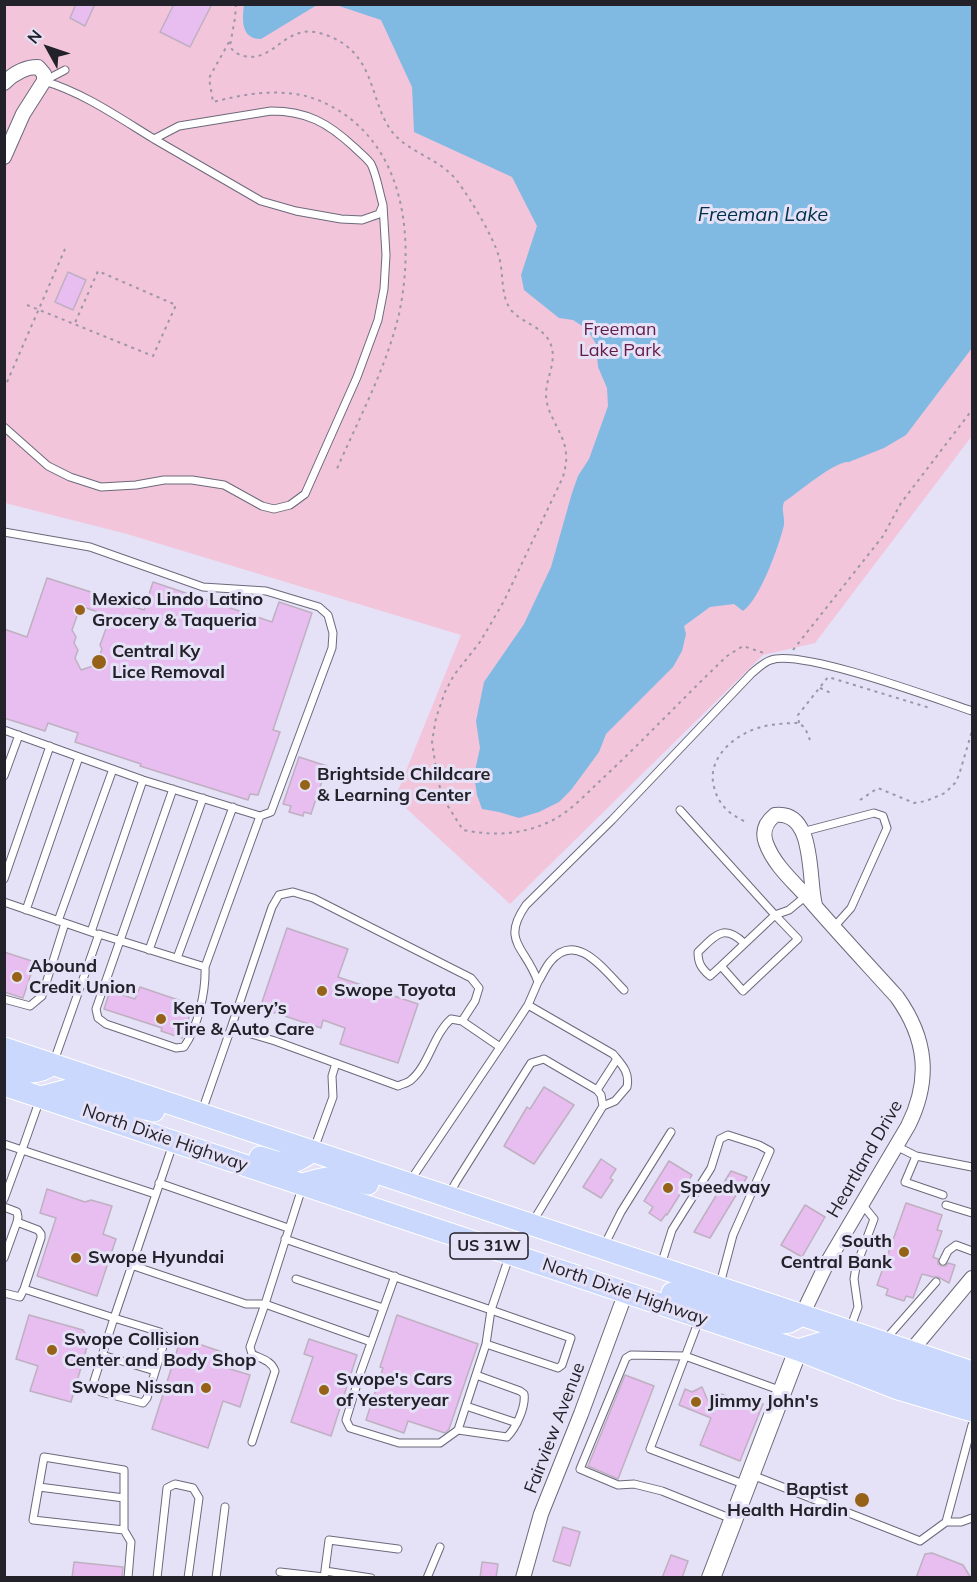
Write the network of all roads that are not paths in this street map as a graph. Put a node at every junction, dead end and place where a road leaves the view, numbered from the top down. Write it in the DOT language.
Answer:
graph roads {
  1 [pos="65,70"];
  2 [pos="44,81"];
  3 [pos="4,83"];
  4 [pos="154,139"];
  5 [pos="4,157"];
  6 [pos="383,205"];
  7 [pos="4,427"];
  8 [pos="4,532"];
  9 [pos="972,711"];
  10 [pos="4,730"];
  11 [pos="19,735"];
  12 [pos="50,746"];
  13 [pos="79,757"];
  14 [pos="113,769"];
  15 [pos="4,776"];
  16 [pos="143,780"];
  17 [pos="173,789"];
  18 [pos="203,798"];
  19 [pos="233,807"];
  20 [pos="680,810"];
  21 [pos="260,816"];
  22 [pos="802,833"];
  23 [pos="4,879"];
  24 [pos="810,900"];
  25 [pos="4,902"];
  26 [pos="26,909"];
  27 [pos="775,915"];
  28 [pos="62,922"];
  29 [pos="834,927"];
  30 [pos="95,933"];
  31 [pos="119,941"];
  32 [pos="744,943"];
  33 [pos="149,950"];
  34 [pos="177,958"];
  35 [pos="721,966"];
  36 [pos="205,967"];
  37 [pos="538,982"];
  38 [pos="624,990"];
  39 [pos="4,999"];
  40 [pos="528,1005"];
  41 [pos="462,1021"];
  42 [pos="231,1028"];
  43 [pos="500,1047"];
  44 [pos="4,1048"];
  45 [pos="617,1059"];
  46 [pos="336,1063"];
  47 [pos="52,1064"];
  48 [pos="4,1068"];
  49 [pos="4,1085"];
  50 [pos="597,1090"];
  51 [pos="40,1097"];
  52 [pos="603,1106"];
  53 [pos="201,1114"];
  54 [pos="134,1128"];
  55 [pos="671,1132"];
  56 [pos="174,1141"];
  57 [pos="4,1144"];
  58 [pos="896,1146"];
  59 [pos="307,1149"];
  60 [pos="22,1150"];
  61 [pos="916,1156"];
  62 [pos="972,1167"];
  63 [pos="7,1183"];
  64 [pos="159,1183"];
  65 [pos="409,1183"];
  66 [pos="303,1184"];
  67 [pos="155,1194"];
  68 [pos="943,1195"];
  69 [pos="448,1196"];
  70 [pos="4,1199"];
  71 [pos="861,1203"];
  72 [pos="946,1205"];
  73 [pos="4,1207"];
  74 [pos="972,1213"];
  75 [pos="17,1222"];
  76 [pos="523,1222"];
  77 [pos="288,1228"];
  78 [pos="456,1235"];
  79 [pos="285,1239"];
  80 [pos="603,1248"];
  81 [pos="972,1251"];
  82 [pos="510,1254"];
  83 [pos="4,1258"];
  84 [pos="943,1261"];
  85 [pos="131,1265"];
  86 [pos="660,1267"];
  87 [pos="395,1276"];
  88 [pos="972,1278"];
  89 [pos="296,1280"];
  90 [pos="936,1282"];
  91 [pos="719,1287"];
  92 [pos="24,1289"];
  93 [pos="626,1292"];
  94 [pos="4,1293"];
  95 [pos="265,1304"];
  96 [pos="383,1308"];
  97 [pos="491,1310"];
  98 [pos="802,1315"];
  99 [pos="699,1317"];
  100 [pos="114,1318"];
  101 [pos="849,1330"];
  102 [pos="371,1342"];
  103 [pos="884,1342"];
  104 [pos="486,1344"];
  105 [pos="798,1350"];
  106 [pos="911,1351"];
  107 [pos="102,1355"];
  108 [pos="685,1356"];
  109 [pos="970,1367"];
  110 [pos="155,1371"];
  111 [pos="476,1375"];
  112 [pos="782,1391"];
  113 [pos="972,1392"];
  114 [pos="466,1406"];
  115 [pos="972,1411"];
  116 [pos="517,1423"];
  117 [pos="972,1425"];
  118 [pos="458,1430"];
  119 [pos="252,1442"];
  120 [pos="972,1460"];
  121 [pos="962,1465"];
  122 [pos="748,1480"];
  123 [pos="39,1487"];
  124 [pos="124,1498"];
  125 [pos="225,1507"];
  126 [pos="972,1518"];
  127 [pos="733,1519"];
  128 [pos="946,1522"];
  129 [pos="124,1530"];
  130 [pos="440,1547"];
  131 [pos="398,1549"];
  132 [pos="280,1572"];
  133 [pos="324,1575"];
  134 [pos="128,1578"];
  135 [pos="157,1578"];
  136 [pos="188,1578"];
  137 [pos="216,1578"];
  138 [pos="371,1578"];
  139 [pos="427,1578"];
  140 [pos="523,1578"];
  141 [pos="711,1578"];
  1 -- 2 [label="lane"];
  2 -- 3 [label="street"];
  2 -- 4 [label="lane"];
  2 -- 5 [label="street"];
  4 -- 6 [label="lane"];
  4 -- 6 [label="lane"];
  6 -- 7 [label="lane"];
  8 -- 21 [label="lane"];
  9 -- 37 [label="lane"];
  10 -- 11 [label="lane"];
  11 -- 12 [label="lane"];
  11 -- 15 [label="lane"];
  12 -- 13 [label="lane"];
  12 -- 23 [label="lane"];
  13 -- 14 [label="lane"];
  13 -- 26 [label="lane"];
  14 -- 16 [label="lane"];
  14 -- 28 [label="lane"];
  16 -- 17 [label="lane"];
  16 -- 30 [label="lane"];
  17 -- 18 [label="lane"];
  17 -- 31 [label="lane"];
  18 -- 19 [label="lane"];
  18 -- 33 [label="lane"];
  19 -- 21 [label="lane"];
  19 -- 34 [label="lane"];
  20 -- 27 [label="lane"];
  21 -- 36 [label="lane"];
  22 -- 24 [label="street"];
  22 -- 24 [label="street, Heartland Drive"];
  22 -- 29 [label="lane"];
  24 -- 27 [label="lane"];
  24 -- 29 [label="street, Heartland Drive"];
  25 -- 26 [label="lane"];
  26 -- 28 [label="lane"];
  27 -- 32 [label="lane"];
  27 -- 35 [label="lane"];
  28 -- 30 [label="lane"];
  28 -- 39 [label="lane"];
  29 -- 58 [label="street, Heartland Drive"];
  30 -- 31 [label="lane"];
  30 -- 47 [label="lane"];
  31 -- 33 [label="lane"];
  31 -- 36 [label="lane"];
  32 -- 35 [label="lane"];
  32 -- 35 [label="lane"];
  33 -- 34 [label="lane"];
  34 -- 36 [label="lane"];
  37 -- 38 [label="lane"];
  37 -- 40 [label="lane"];
  40 -- 43 [label="lane"];
  40 -- 45 [label="lane"];
  41 -- 42 [label="lane"];
  41 -- 43 [label="lane"];
  41 -- 46 [label="lane"];
  42 -- 46 [label="lane"];
  42 -- 53 [label="lane"];
  43 -- 65 [label="lane"];
  44 -- 47 [label="main road, North Dixie Highway / US 31W"];
  45 -- 50 [label="lane"];
  45 -- 52 [label="lane"];
  46 -- 59 [label="lane"];
  47 -- 48 [label="main road"];
  47 -- 53 [label="main road, North Dixie Highway / US 31W"];
  49 -- 51 [label="main road, North Dixie Highway / US 31W"];
  50 -- 52 [label="lane"];
  50 -- 69 [label="lane"];
  51 -- 54 [label="main road, North Dixie Highway / US 31W"];
  51 -- 59 [label="main road"];
  51 -- 60 [label="lane"];
  52 -- 76 [label="lane"];
  53 -- 59 [label="main road, North Dixie Highway / US 31W"];
  54 -- 56 [label="main road, North Dixie Highway / US 31W"];
  54 -- 59 [label="main road"];
  55 -- 80 [label="lane"];
  56 -- 64 [label="lane"];
  56 -- 66 [label="main road, North Dixie Highway / US 31W"];
  57 -- 60 [label="lane"];
  58 -- 61 [label="lane"];
  58 -- 71 [label="street, Heartland Drive"];
  59 -- 65 [label="main road, North Dixie Highway / US 31W"];
  60 -- 63 [label="lane"];
  60 -- 67 [label="lane"];
  61 -- 62 [label="lane"];
  61 -- 68 [label="lane"];
  63 -- 70 [label="lane"];
  64 -- 67 [label="lane"];
  64 -- 77 [label="lane"];
  65 -- 69 [label="main road, North Dixie Highway / US 31W"];
  66 -- 76 [label="main road"];
  66 -- 77 [label="lane"];
  66 -- 78 [label="main road, North Dixie Highway / US 31W"];
  67 -- 85 [label="lane"];
  69 -- 76 [label="main road, North Dixie Highway / US 31W"];
  71 -- 98 [label="street, Heartland Drive"];
  71 -- 101 [label="lane"];
  72 -- 74 [label="lane"];
  73 -- 75 [label="lane"];
  75 -- 83 [label="lane"];
  75 -- 92 [label="lane"];
  76 -- 80 [label="main road, North Dixie Highway / US 31W"];
  77 -- 79 [label="lane"];
  78 -- 82 [label="main road, North Dixie Highway / US 31W"];
  78 -- 98 [label="main road"];
  79 -- 87 [label="lane"];
  79 -- 95 [label="lane"];
  80 -- 86 [label="main road, North Dixie Highway / US 31W"];
  81 -- 84 [label="lane"];
  82 -- 93 [label="main road, North Dixie Highway / US 31W"];
  82 -- 97 [label="lane"];
  85 -- 95 [label="lane"];
  85 -- 100 [label="lane"];
  86 -- 91 [label="main road, North Dixie Highway / US 31W"];
  86 -- 91 [label="lane"];
  87 -- 96 [label="lane"];
  87 -- 97 [label="lane"];
  88 -- 106 [label="street"];
  89 -- 96 [label="lane"];
  90 -- 103 [label="lane"];
  91 -- 98 [label="main road, North Dixie Highway / US 31W"];
  92 -- 94 [label="lane"];
  92 -- 100 [label="lane"];
  93 -- 99 [label="main road, North Dixie Highway / US 31W"];
  93 -- 140 [label="street, Fairview Avenue"];
  95 -- 102 [label="lane"];
  95 -- 119 [label="lane"];
  96 -- 102 [label="lane"];
  97 -- 104 [label="lane"];
  97 -- 104 [label="lane"];
  98 -- 101 [label="main road, North Dixie Highway / US 31W"];
  99 -- 105 [label="main road, North Dixie Highway / US 31W"];
  99 -- 108 [label="lane"];
  100 -- 107 [label="lane"];
  100 -- 110 [label="lane"];
  101 -- 103 [label="main road, North Dixie Highway / US 31W"];
  102 -- 118 [label="lane"];
  103 -- 106 [label="main road, North Dixie Highway / US 31W"];
  104 -- 111 [label="lane"];
  105 -- 112 [label="street"];
  105 -- 113 [label="main road"];
  105 -- 115 [label="main road, North Dixie Highway / US 31W"];
  106 -- 109 [label="main road, North Dixie Highway / US 31W"];
  107 -- 110 [label="lane"];
  107 -- 110 [label="lane"];
  108 -- 112 [label="lane"];
  108 -- 122 [label="lane"];
  108 -- 127 [label="lane"];
  111 -- 114 [label="lane"];
  111 -- 116 [label="lane"];
  112 -- 122 [label="street"];
  114 -- 116 [label="lane"];
  114 -- 118 [label="lane"];
  116 -- 118 [label="lane"];
  117 -- 121 [label="lane"];
  120 -- 121 [label="lane"];
  121 -- 128 [label="lane"];
  122 -- 127 [label="street"];
  122 -- 128 [label="lane"];
  123 -- 124 [label="lane"];
  123 -- 124 [label="lane"];
  123 -- 129 [label="lane"];
  124 -- 129 [label="lane"];
  125 -- 137 [label="lane"];
  126 -- 128 [label="lane"];
  127 -- 141 [label="street"];
  129 -- 134 [label="lane"];
  130 -- 139 [label="lane"];
  131 -- 133 [label="lane"];
  132 -- 133 [label="lane"];
  133 -- 138 [label="lane"];
  135 -- 136 [label="lane"];
}
